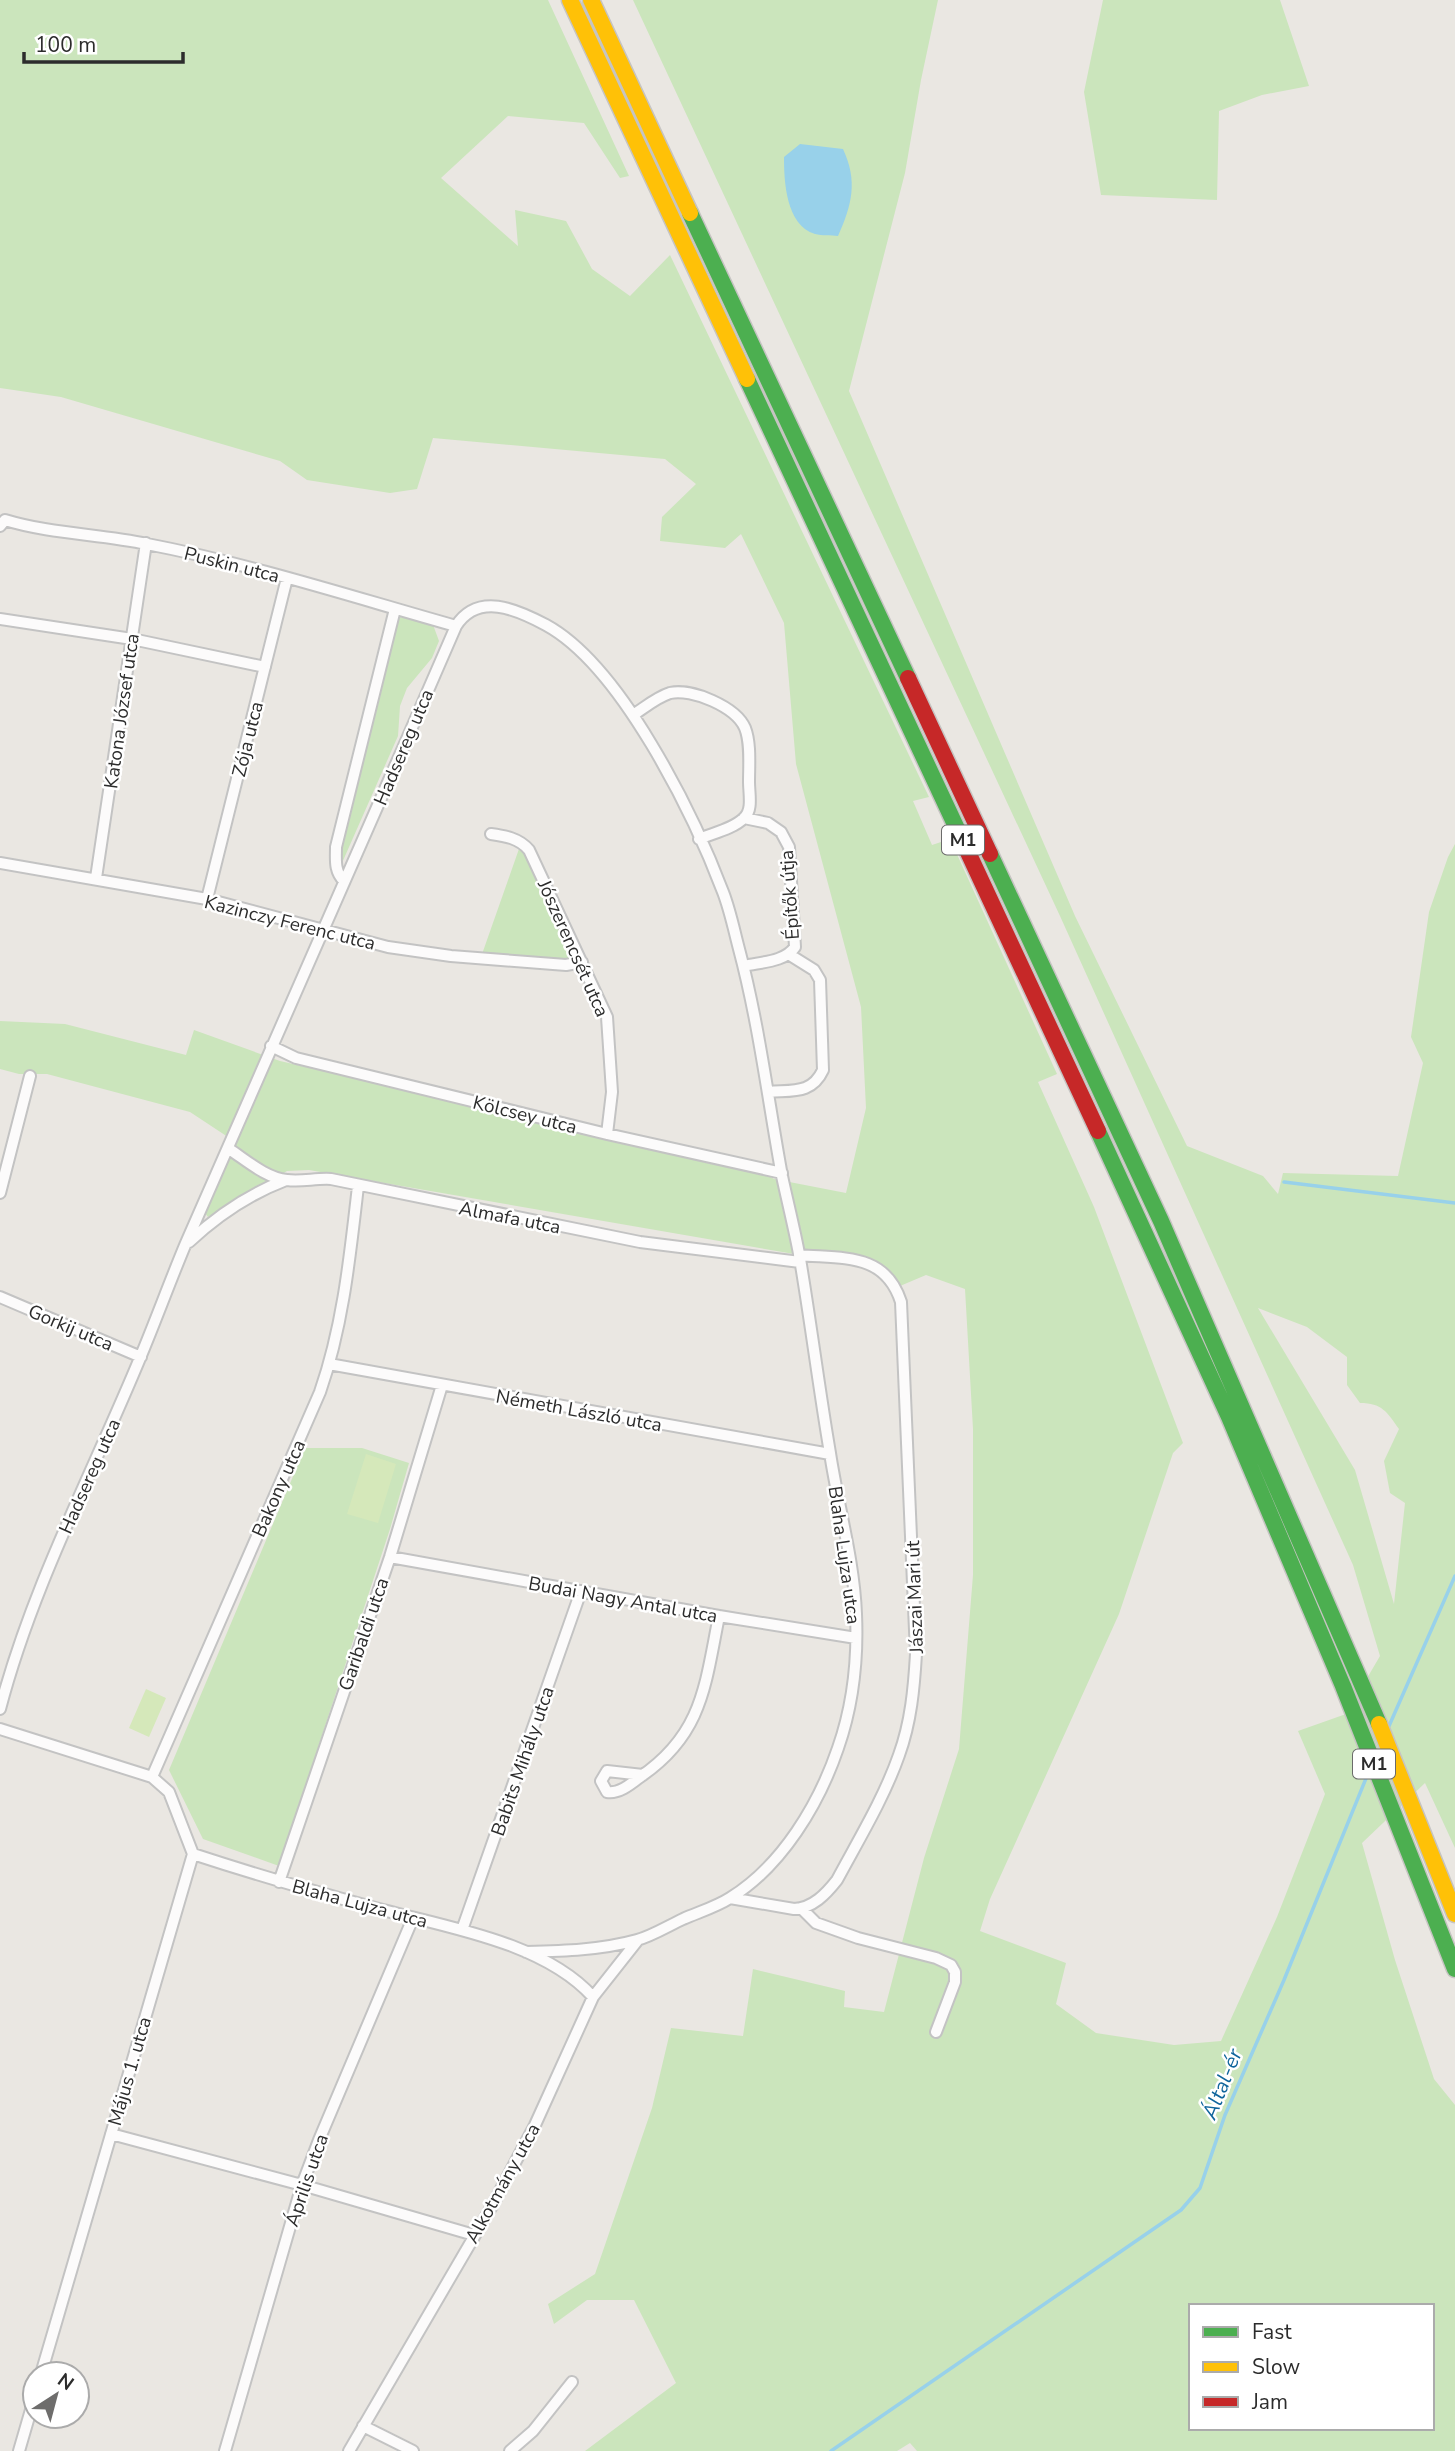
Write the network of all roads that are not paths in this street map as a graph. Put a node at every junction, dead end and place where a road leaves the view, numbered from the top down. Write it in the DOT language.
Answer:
graph roads {
  1 [pos="570,0"];
  2 [pos="591,0"];
  3 [pos="3,523"];
  4 [pos="146,543"];
  5 [pos="287,578"];
  6 [pos="395,609"];
  7 [pos="0,619"];
  8 [pos="456,625"];
  9 [pos="132,639"];
  10 [pos="265,667"];
  11 [pos="633,715"];
  12 [pos="744,818"];
  13 [pos="491,834"];
  14 [pos="699,839"];
  15 [pos="0,863"];
  16 [pos="96,878"];
  17 [pos="344,881"];
  18 [pos="207,899"];
  19 [pos="324,929"];
  20 [pos="790,955"];
  21 [pos="582,962"];
  22 [pos="744,966"];
  23 [pos="271,1046"];
  24 [pos="30,1076"];
  25 [pos="769,1092"];
  26 [pos="607,1134"];
  27 [pos="229,1149"];
  28 [pos="782,1173"];
  29 [pos="286,1180"];
  30 [pos="358,1186"];
  31 [pos="0,1193"];
  32 [pos="185,1245"];
  33 [pos="800,1259"];
  34 [pos="0,1297"];
  35 [pos="141,1357"];
  36 [pos="329,1364"];
  37 [pos="442,1385"];
  38 [pos="830,1454"];
  39 [pos="390,1557"];
  40 [pos="581,1591"];
  41 [pos="719,1616"];
  42 [pos="856,1638"];
  43 [pos="0,1709"];
  44 [pos="0,1729"];
  45 [pos="643,1775"];
  46 [pos="152,1777"];
  47 [pos="193,1854"];
  48 [pos="279,1882"];
  49 [pos="730,1898"];
  50 [pos="801,1908"];
  51 [pos="1455,1914"];
  52 [pos="413,1918"];
  53 [pos="462,1930"];
  54 [pos="638,1940"];
  55 [pos="526,1952"];
  56 [pos="1455,1969"];
  57 [pos="593,1997"];
  58 [pos="936,2032"];
  59 [pos="111,2134"];
  60 [pos="302,2185"];
  61 [pos="474,2235"];
  62 [pos="45,2360"];
  63 [pos="572,2382"];
  64 [pos="363,2426"];
  65 [pos="25,2430"];
  66 [pos="19,2451"];
  67 [pos="225,2451"];
  68 [pos="349,2451"];
  69 [pos="414,2451"];
  70 [pos="510,2451"];
  1 -- 56 [label="highway, M1"];
  2 -- 51 [label="highway, M1"];
  3 -- 4 [label="street, Puskin utca"];
  4 -- 5 [label="street, Puskin utca"];
  4 -- 9 [label="street, Katona József utca"];
  5 -- 6 [label="street, Puskin utca"];
  5 -- 10 [label="street, Zója utca"];
  6 -- 8 [label="street, Puskin utca"];
  6 -- 17 [label="street, Hadsereg utca"];
  7 -- 9 [label="street"];
  8 -- 11 [label="street, Hadsereg utca"];
  8 -- 17 [label="street, Hadsereg utca"];
  9 -- 10 [label="street"];
  9 -- 16 [label="street, Katona József utca"];
  10 -- 18 [label="street, Zója utca"];
  11 -- 12 [label="street"];
  11 -- 14 [label="street"];
  12 -- 14 [label="street"];
  12 -- 20 [label="street, Építők útja"];
  13 -- 21 [label="street, Jószerencsét utca"];
  14 -- 22 [label="street"];
  15 -- 16 [label="street, Kazinczy Ferenc utca"];
  16 -- 18 [label="street, Kazinczy Ferenc utca"];
  17 -- 19 [label="street, Hadsereg utca"];
  18 -- 19 [label="street, Kazinczy Ferenc utca"];
  19 -- 21 [label="street, Kazinczy Ferenc utca"];
  19 -- 23 [label="street, Hadsereg utca"];
  20 -- 22 [label="street, Építők útja"];
  20 -- 25 [label="street, Építők útja"];
  21 -- 26 [label="street, Jószerencsét utca"];
  22 -- 25 [label="street"];
  23 -- 26 [label="street, Kölcsey utca"];
  23 -- 27 [label="street, Hadsereg utca"];
  24 -- 31 [label="street"];
  25 -- 28 [label="street"];
  26 -- 28 [label="street, Kölcsey utca"];
  27 -- 29 [label="street, Almafa utca"];
  27 -- 32 [label="street, Hadsereg utca"];
  28 -- 33 [label="street"];
  29 -- 30 [label="street, Almafa utca"];
  29 -- 32 [label="street, Hadsereg utca"];
  30 -- 33 [label="street, Almafa utca"];
  30 -- 36 [label="street, Bakony utca"];
  32 -- 35 [label="street, Hadsereg utca"];
  33 -- 38 [label="street, Blaha Lujza utca"];
  33 -- 50 [label="street, Jászai Mari út"];
  34 -- 35 [label="street, Gorkij utca"];
  35 -- 43 [label="street, Hadsereg utca"];
  36 -- 37 [label="street, Németh László utca"];
  36 -- 46 [label="street, Bakony utca"];
  37 -- 38 [label="street, Németh László utca"];
  37 -- 39 [label="street, Garibaldi utca"];
  38 -- 42 [label="street, Blaha Lujza utca"];
  39 -- 40 [label="street, Budai Nagy Antal utca"];
  39 -- 48 [label="street, Garibaldi utca"];
  40 -- 41 [label="street, Budai Nagy Antal utca"];
  40 -- 53 [label="street, Babits Mihály utca"];
  41 -- 42 [label="street, Budai Nagy Antal utca"];
  41 -- 45 [label="street"];
  42 -- 49 [label="street, Blaha Lujza utca"];
  44 -- 46 [label="street"];
  46 -- 47 [label="street"];
  47 -- 48 [label="street, Blaha Lujza utca"];
  47 -- 59 [label="street, Május 1. utca"];
  48 -- 52 [label="street, Blaha Lujza utca"];
  49 -- 50 [label="street"];
  49 -- 54 [label="street, Blaha Lujza utca"];
  50 -- 58 [label="street"];
  52 -- 53 [label="street, Blaha Lujza utca"];
  52 -- 60 [label="street, Április utca"];
  53 -- 55 [label="street, Blaha Lujza utca"];
  54 -- 55 [label="street, Blaha Lujza utca"];
  54 -- 57 [label="street, Alkotmány utca"];
  55 -- 57 [label="street, Blaha Lujza utca"];
  57 -- 61 [label="street, Alkotmány utca"];
  59 -- 60 [label="street"];
  59 -- 62 [label="street, Május 1. utca"];
  60 -- 61 [label="street"];
  60 -- 67 [label="street, Április utca"];
  61 -- 64 [label="street, Alkotmány utca"];
  63 -- 70 [label="street"];
  64 -- 68 [label="street, Alkotmány utca"];
  64 -- 69 [label="street"];
  65 -- 66 [label="street"];
}
